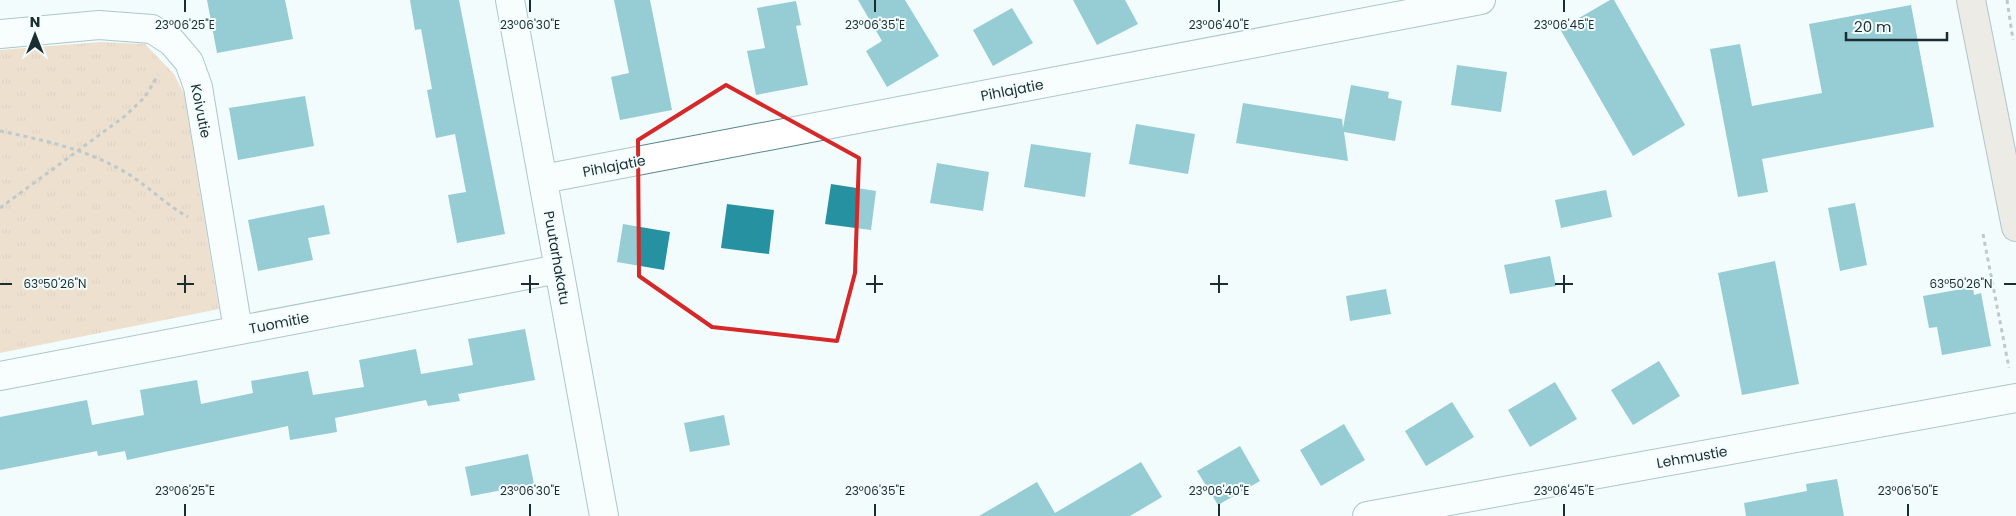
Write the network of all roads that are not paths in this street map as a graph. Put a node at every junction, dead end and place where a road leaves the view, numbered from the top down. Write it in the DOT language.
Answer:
graph roads {
  1 [pos="510,0"];
  2 [pos="1481,0"];
  3 [pos="1971,0"];
  4 [pos="0,34"];
  5 [pos="543,179"];
  6 [pos="2016,227"];
  7 [pos="559,269"];
  8 [pos="238,330"];
  9 [pos="0,376"];
  10 [pos="2016,398"];
  11 [pos="604,516"];
  12 [pos="1367,516"];
  1 -- 5 [label="street, Puutarhakatu"];
  2 -- 5 [label="street, Pihlajatie"];
  3 -- 6 [label="street"];
  4 -- 8 [label="street, Koivutie"];
  5 -- 7 [label="street, Puutarhakatu"];
  7 -- 8 [label="street, Tuomitie"];
  7 -- 11 [label="street, Puutarhakatu"];
  8 -- 9 [label="street, Tuomitie"];
  10 -- 12 [label="street, Lehmustie"];
}
